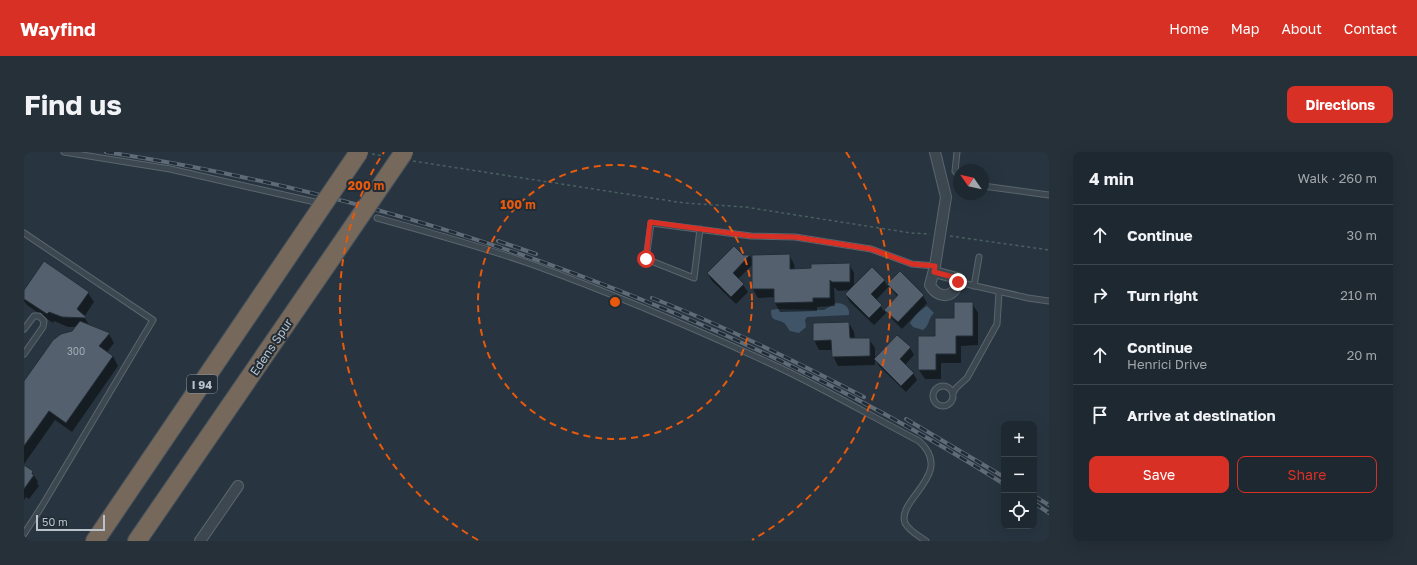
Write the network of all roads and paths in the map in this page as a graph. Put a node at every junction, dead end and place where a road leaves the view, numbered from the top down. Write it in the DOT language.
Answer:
graph roads {
  1 [pos="64,152"];
  2 [pos="935,152"];
  3 [pos="957,152"];
  4 [pos="363,153"];
  5 [pos="402,157"];
  6 [pos="956,164"];
  7 [pos="989,187"];
  8 [pos="1049,195"];
  9 [pos="315,202"];
  10 [pos="377,218"];
  11 [pos="700,229"];
  12 [pos="24,233"];
  13 [pos="941,234"];
  14 [pos="1049,250"];
  15 [pos="979,257"];
  16 [pos="934,269"];
  17 [pos="958,282"];
  18 [pos="974,286"];
  19 [pos="999,292"];
  20 [pos="1049,301"];
  21 [pos="24,329"];
  22 [pos="24,354"];
  23 [pos="953,393"];
  24 [pos="238,486"];
  25 [pos="24,534"];
  26 [pos="95,541"];
  27 [pos="137,541"];
  28 [pos="200,541"];
  29 [pos="926,541"];
  1 -- 9 [label="lane"];
  2 -- 13 [label="street"];
  3 -- 6 [label="lane"];
  4 -- 5 [label="path"];
  4 -- 26 [label="highway, I 94, bridge"];
  5 -- 13 [label="path"];
  5 -- 27 [label="highway, Edens Spur / I 94, bridge"];
  7 -- 8 [label="lane"];
  10 -- 29 [label="lane"];
  11 -- 11 [label="lane"];
  11 -- 16 [label="lane"];
  12 -- 25 [label="lane"];
  13 -- 14 [label="path"];
  13 -- 16 [label="street"];
  15 -- 18 [label="lane"];
  16 -- 17 [label="street"];
  16 -- 17 [label="street"];
  17 -- 18 [label="lane"];
  18 -- 19 [label="lane"];
  19 -- 20 [label="lane"];
  19 -- 23 [label="lane"];
  21 -- 22 [label="lane"];
  23 -- 23 [label="lane"];
  24 -- 28 [label="street"];
}
